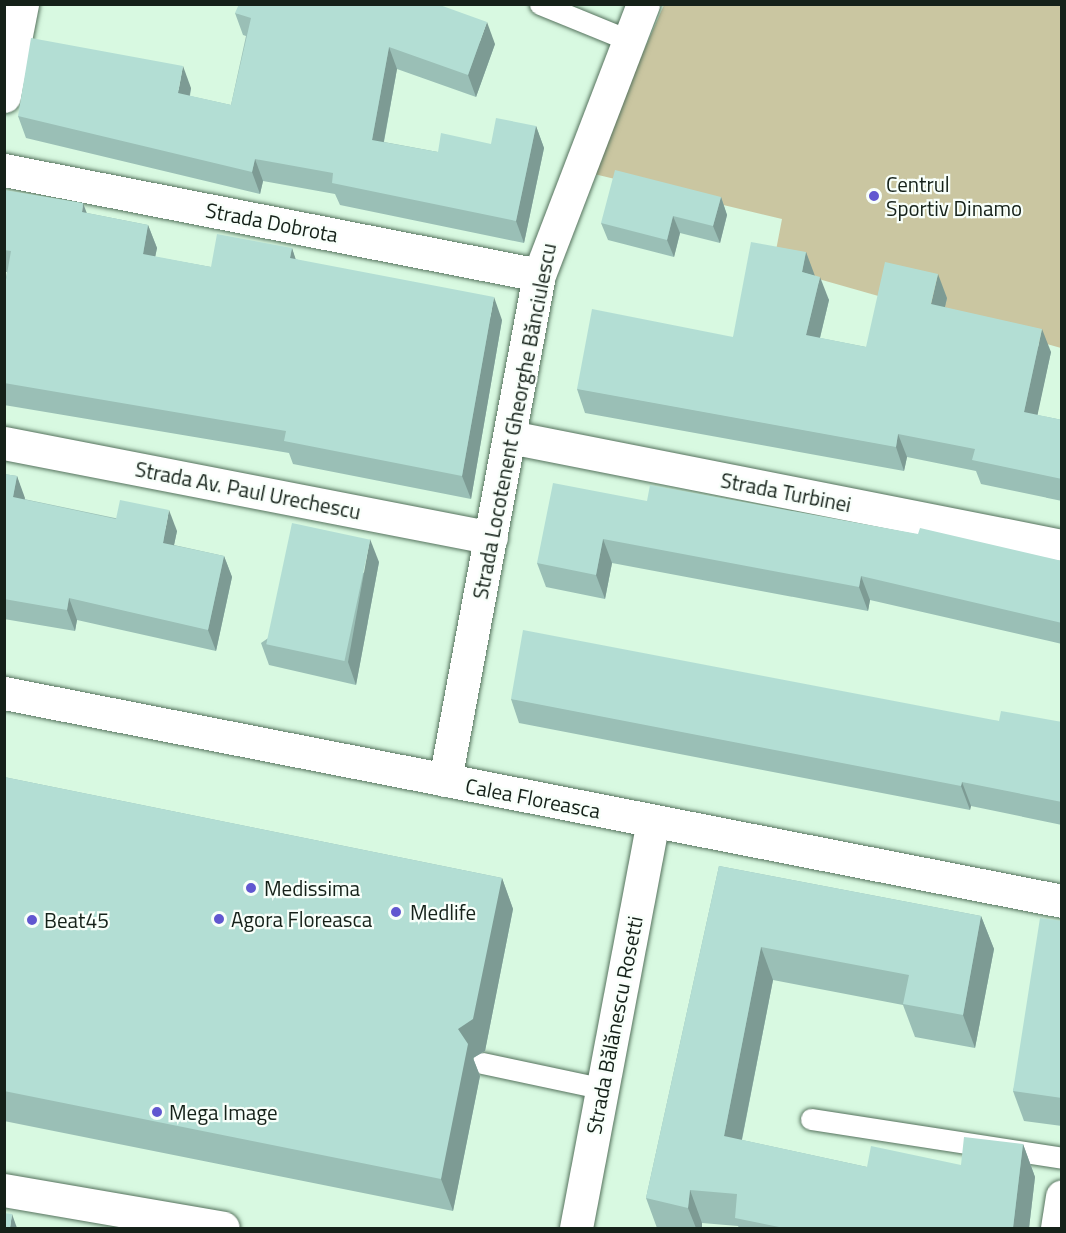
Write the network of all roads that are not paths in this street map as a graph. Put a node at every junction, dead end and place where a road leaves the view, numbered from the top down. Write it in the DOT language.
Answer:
graph roads {
  1 [pos="22,4"];
  2 [pos="540,4"];
  3 [pos="643,4"];
  4 [pos="628,40"];
  5 [pos="4,96"];
  6 [pos="4,170"];
  7 [pos="539,274"];
  8 [pos="510,437"];
  9 [pos="4,443"];
  10 [pos="491,538"];
  11 [pos="1062,546"];
  12 [pos="4,693"];
  13 [pos="445,780"];
  14 [pos="653,821"];
  15 [pos="1062,901"];
  16 [pos="482,1063"];
  17 [pos="600,1088"];
  18 [pos="811,1119"];
  19 [pos="1062,1158"];
  20 [pos="4,1190"];
  21 [pos="1062,1196"];
  22 [pos="223,1228"];
  23 [pos="576,1228"];
  24 [pos="1057,1228"];
  1 -- 5 [label="street"];
  2 -- 4 [label="lane"];
  3 -- 4 [label="street, Strada Locotenent Gheorghe Bănciulescu"];
  4 -- 7 [label="street, Strada Locotenent Gheorghe Bănciulescu"];
  6 -- 7 [label="street, Strada Dobrota"];
  7 -- 8 [label="street, Strada Locotenent Gheorghe Bănciulescu"];
  8 -- 10 [label="street, Strada Locotenent Gheorghe Bănciulescu"];
  8 -- 11 [label="street, Strada Turbinei"];
  9 -- 10 [label="street, Strada Av. Paul Urechescu"];
  10 -- 13 [label="street, Strada Locotenent Gheorghe Bănciulescu"];
  12 -- 13 [label="street, Calea Floreasca"];
  13 -- 14 [label="street, Calea Floreasca"];
  14 -- 15 [label="street, Calea Floreasca"];
  14 -- 17 [label="street, Strada Bălănescu Rosetti"];
  16 -- 17 [label="lane"];
  17 -- 23 [label="street, Strada Bălănescu Rosetti"];
  18 -- 19 [label="lane"];
  20 -- 22 [label="street"];
  21 -- 24 [label="street"];
}
